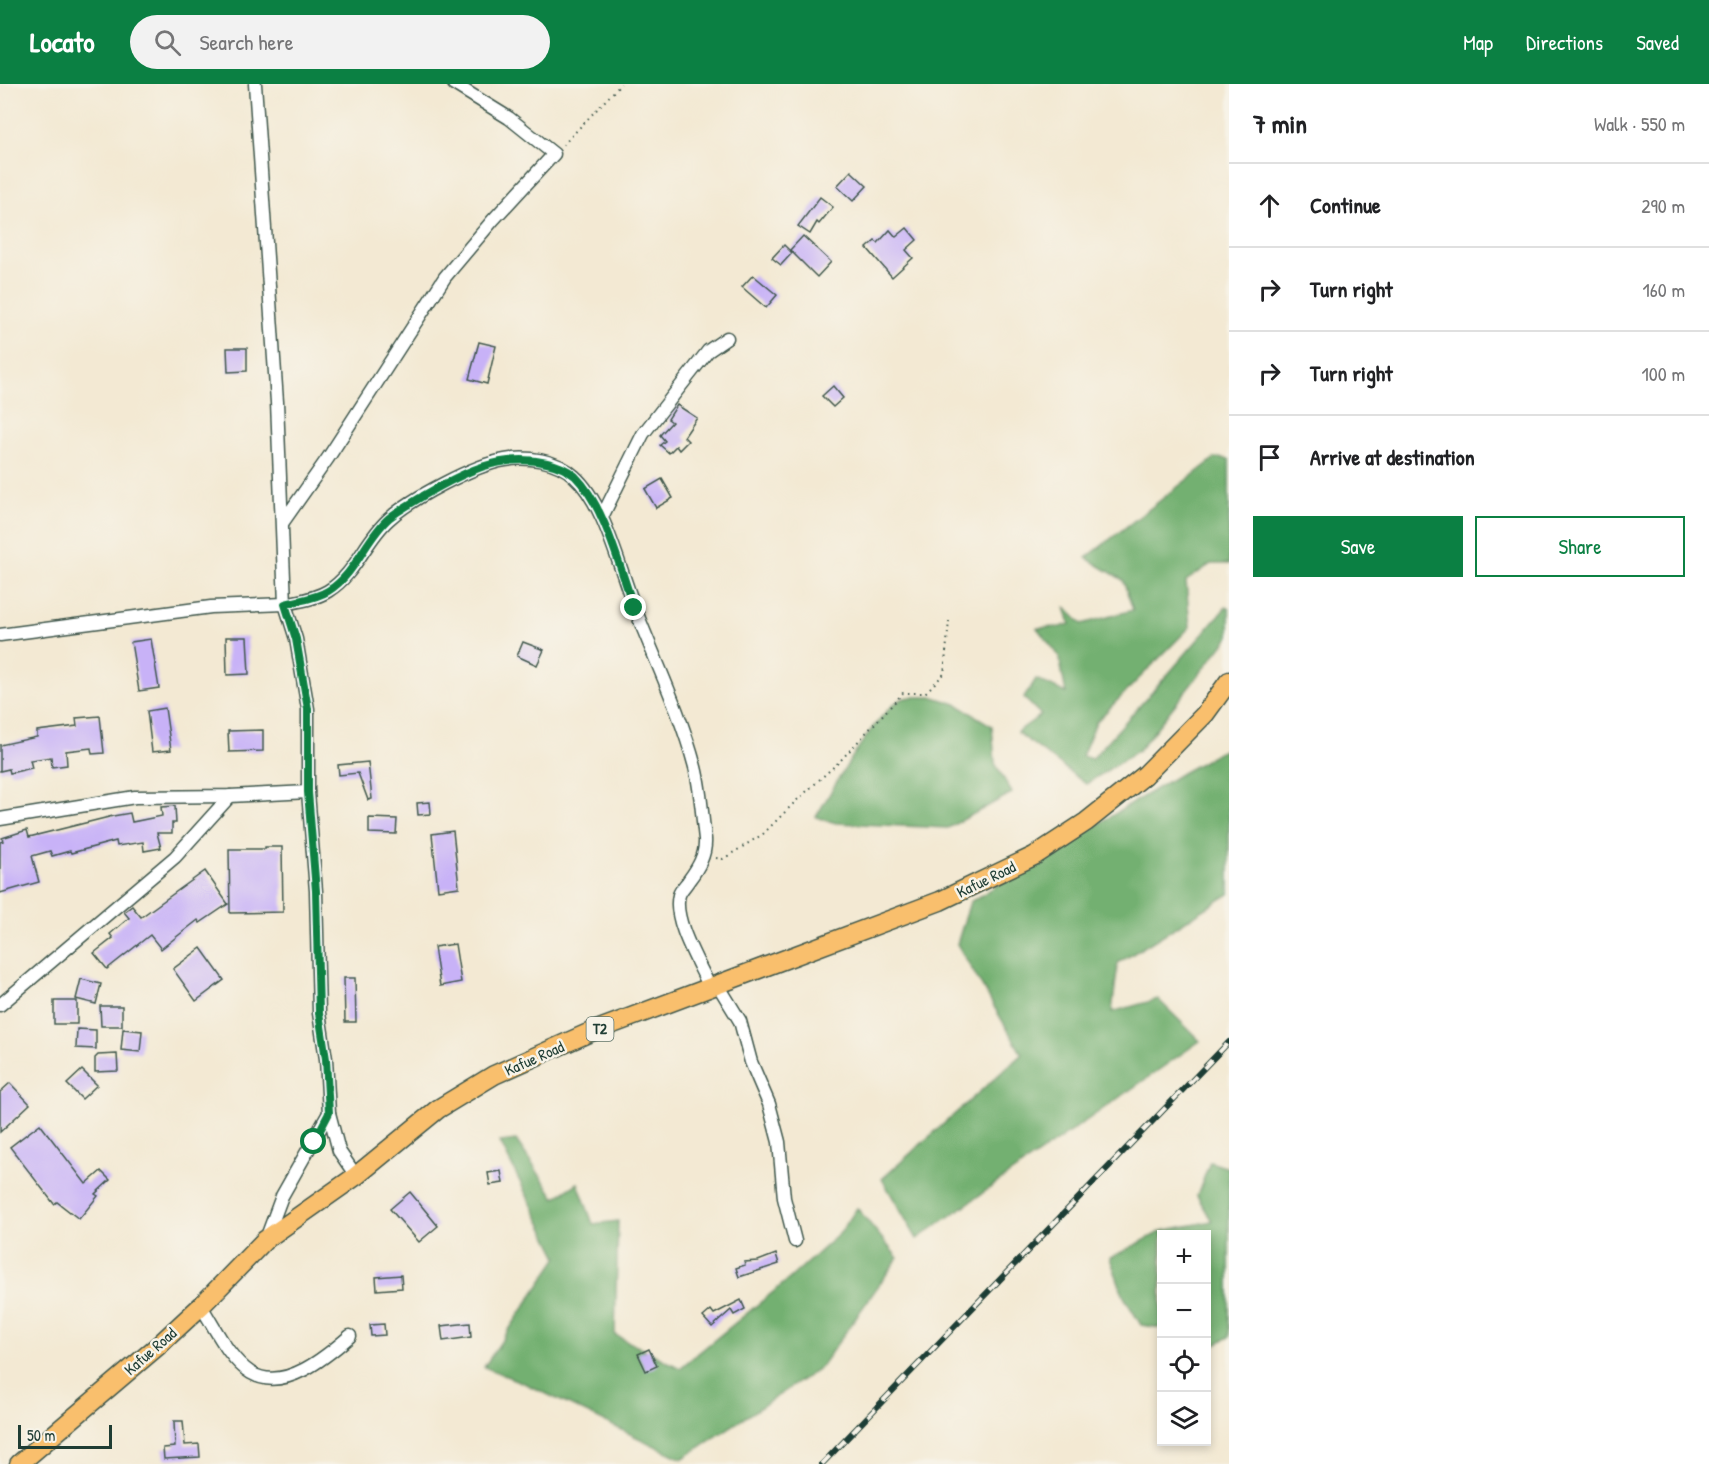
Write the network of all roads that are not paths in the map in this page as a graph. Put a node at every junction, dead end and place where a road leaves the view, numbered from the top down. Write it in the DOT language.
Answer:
graph roads {
  1 [pos="255,84"];
  2 [pos="454,84"];
  3 [pos="727,339"];
  4 [pos="602,517"];
  5 [pos="283,522"];
  6 [pos="285,604"];
  7 [pos="0,635"];
  8 [pos="1229,681"];
  9 [pos="308,792"];
  10 [pos="230,796"];
  11 [pos="0,819"];
  12 [pos="714,987"];
  13 [pos="0,1005"];
  14 [pos="329,1113"];
  15 [pos="356,1176"];
  16 [pos="265,1240"];
  17 [pos="795,1241"];
  18 [pos="201,1306"];
  19 [pos="350,1336"];
  20 [pos="19,1464"];
  1 -- 5 [label="street"];
  2 -- 5 [label="street"];
  3 -- 4 [label="street"];
  4 -- 6 [label="street"];
  4 -- 12 [label="street"];
  5 -- 6 [label="street"];
  6 -- 7 [label="street"];
  6 -- 9 [label="street"];
  8 -- 12 [label="highway, Kafue Road / T2"];
  9 -- 10 [label="street"];
  9 -- 14 [label="street"];
  10 -- 11 [label="street"];
  10 -- 13 [label="street"];
  12 -- 15 [label="highway, Kafue Road / T2"];
  12 -- 17 [label="street"];
  14 -- 15 [label="street"];
  14 -- 16 [label="street"];
  15 -- 16 [label="highway, Kafue Road / T2"];
  16 -- 18 [label="highway, Kafue Road / T2"];
  18 -- 19 [label="street"];
  18 -- 20 [label="highway, Kafue Road / T2"];
}
